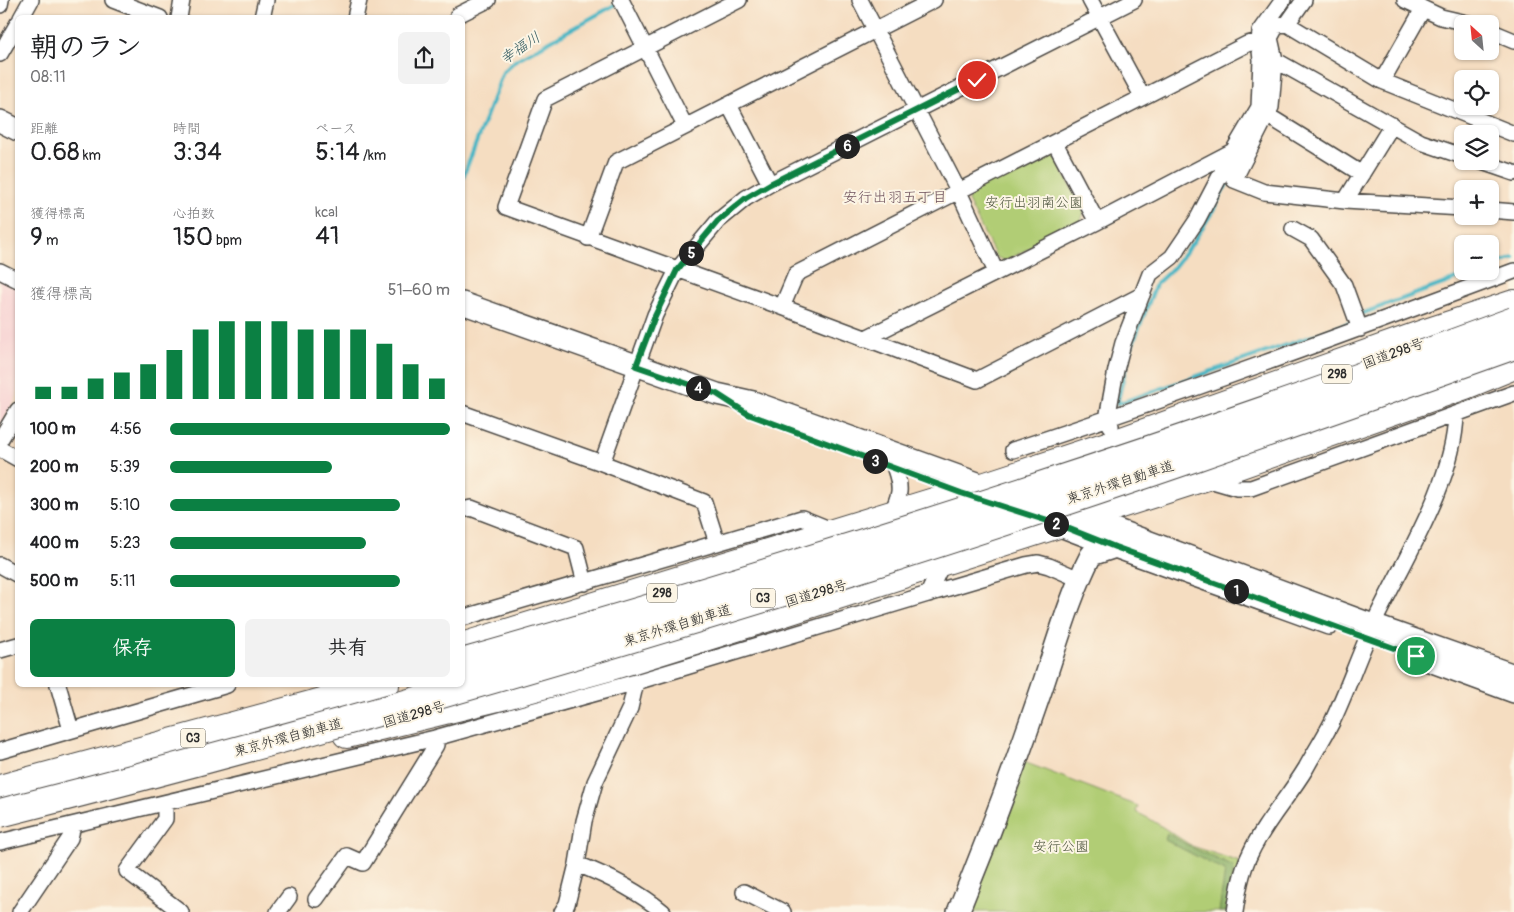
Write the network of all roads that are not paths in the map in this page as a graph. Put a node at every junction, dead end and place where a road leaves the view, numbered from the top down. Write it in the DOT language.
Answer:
graph roads {
  1 [pos="1,0"];
  2 [pos="31,0"];
  3 [pos="112,0"];
  4 [pos="182,0"];
  5 [pos="266,0"];
  6 [pos="360,0"];
  7 [pos="488,0"];
  8 [pos="621,0"];
  9 [pos="739,0"];
  10 [pos="860,0"];
  11 [pos="934,0"];
  12 [pos="1090,0"];
  13 [pos="1134,0"];
  14 [pos="1283,0"];
  15 [pos="1304,0"];
  16 [pos="1405,0"];
  17 [pos="0,5"];
  18 [pos="1423,9"];
  19 [pos="458,11"];
  20 [pos="23,15"];
  21 [pos="152,15"];
  22 [pos="180,15"];
  23 [pos="263,15"];
  24 [pos="356,15"];
  25 [pos="1099,18"];
  26 [pos="1454,20"];
  27 [pos="1287,24"];
  28 [pos="15,28"];
  29 [pos="875,30"];
  30 [pos="1499,35"];
  31 [pos="1514,41"];
  32 [pos="1259,42"];
  33 [pos="2,47"];
  34 [pos="646,48"];
  35 [pos="1268,60"];
  36 [pos="1382,81"];
  37 [pos="1142,96"];
  38 [pos="729,105"];
  39 [pos="916,111"];
  40 [pos="1267,115"];
  41 [pos="0,121"];
  42 [pos="686,126"];
  43 [pos="1392,126"];
  44 [pos="15,128"];
  45 [pos="1514,134"];
  46 [pos="1055,143"];
  47 [pos="1233,151"];
  48 [pos="1454,153"];
  49 [pos="1499,167"];
  50 [pos="1514,172"];
  51 [pos="1362,174"];
  52 [pos="770,184"];
  53 [pos="958,192"];
  54 [pos="1344,201"];
  55 [pos="1454,208"];
  56 [pos="1499,211"];
  57 [pos="1514,212"];
  58 [pos="1096,222"];
  59 [pos="1292,230"];
  60 [pos="588,238"];
  61 [pos="677,270"];
  62 [pos="0,271"];
  63 [pos="1514,271"];
  64 [pos="996,272"];
  65 [pos="15,278"];
  66 [pos="1142,295"];
  67 [pos="465,304"];
  68 [pos="1514,304"];
  69 [pos="782,307"];
  70 [pos="1514,309"];
  71 [pos="1514,321"];
  72 [pos="1360,328"];
  73 [pos="864,339"];
  74 [pos="1514,345"];
  75 [pos="1514,356"];
  76 [pos="1514,365"];
  77 [pos="636,366"];
  78 [pos="1514,393"];
  79 [pos="717,394"];
  80 [pos="465,414"];
  81 [pos="15,415"];
  82 [pos="1456,415"];
  83 [pos="1114,430"];
  84 [pos="1158,435"];
  85 [pos="0,440"];
  86 [pos="0,449"];
  87 [pos="1013,450"];
  88 [pos="15,457"];
  89 [pos="602,463"];
  90 [pos="895,469"];
  91 [pos="1189,477"];
  92 [pos="973,490"];
  93 [pos="1147,496"];
  94 [pos="465,509"];
  95 [pos="891,514"];
  96 [pos="1069,520"];
  97 [pos="848,532"];
  98 [pos="1144,540"];
  99 [pos="717,542"];
  100 [pos="1115,547"];
  101 [pos="944,560"];
  102 [pos="0,565"];
  103 [pos="15,573"];
  104 [pos="882,573"];
  105 [pos="1079,579"];
  106 [pos="585,583"];
  107 [pos="928,594"];
  108 [pos="465,617"];
  109 [pos="1370,631"];
  110 [pos="15,645"];
  111 [pos="465,646"];
  112 [pos="0,650"];
  113 [pos="465,650"];
  114 [pos="465,662"];
  115 [pos="1514,675"];
  116 [pos="636,682"];
  117 [pos="59,687"];
  118 [pos="220,687"];
  119 [pos="335,687"];
  120 [pos="378,687"];
  121 [pos="464,687"];
  122 [pos="465,687"];
  123 [pos="1514,692"];
  124 [pos="71,730"];
  125 [pos="347,734"];
  126 [pos="435,738"];
  127 [pos="0,751"];
  128 [pos="0,776"];
  129 [pos="0,789"];
  130 [pos="165,803"];
  131 [pos="0,813"];
  132 [pos="73,825"];
  133 [pos="0,826"];
  134 [pos="0,842"];
  135 [pos="577,864"];
  136 [pos="744,892"];
  137 [pos="290,897"];
  138 [pos="316,899"];
  139 [pos="20,912"];
  140 [pos="181,912"];
  141 [pos="278,912"];
  142 [pos="562,912"];
  143 [pos="663,912"];
  144 [pos="783,912"];
  145 [pos="958,912"];
  146 [pos="1235,912"];
  1 -- 17 [label="street"];
  2 -- 20 [label="street"];
  3 -- 21 [label="street"];
  4 -- 22 [label="street"];
  5 -- 23 [label="street"];
  6 -- 24 [label="street"];
  7 -- 19 [label="street"];
  8 -- 34 [label="street"];
  9 -- 34 [label="street"];
  10 -- 29 [label="street"];
  11 -- 29 [label="street"];
  12 -- 25 [label="street"];
  13 -- 25 [label="street"];
  14 -- 32 [label="street"];
  15 -- 27 [label="street"];
  16 -- 18 [label="street"];
  18 -- 26 [label="street"];
  18 -- 36 [label="street"];
  25 -- 37 [label="street"];
  25 -- 39 [label="street"];
  27 -- 35 [label="street"];
  27 -- 36 [label="street"];
  28 -- 33 [label="street"];
  29 -- 38 [label="street"];
  29 -- 39 [label="street"];
  30 -- 31 [label="street"];
  32 -- 35 [label="street"];
  32 -- 37 [label="street"];
  34 -- 42 [label="street"];
  34 -- 60 [label="street"];
  35 -- 40 [label="street"];
  35 -- 43 [label="street"];
  35 -- 47 [label="street"];
  36 -- 45 [label="street"];
  37 -- 46 [label="street"];
  38 -- 42 [label="street"];
  38 -- 52 [label="street"];
  39 -- 52 [label="street"];
  39 -- 53 [label="street"];
  40 -- 51 [label="street"];
  40 -- 54 [label="street"];
  41 -- 44 [label="street"];
  42 -- 60 [label="street"];
  43 -- 48 [label="street"];
  43 -- 51 [label="street"];
  46 -- 53 [label="street"];
  46 -- 58 [label="street"];
  47 -- 58 [label="street"];
  47 -- 66 [label="street"];
  49 -- 50 [label="street"];
  51 -- 54 [label="street"];
  52 -- 61 [label="street"];
  53 -- 64 [label="street"];
  53 -- 69 [label="street"];
  54 -- 55 [label="street"];
  56 -- 57 [label="street"];
  58 -- 64 [label="street"];
  59 -- 72 [label="street"];
  60 -- 61 [label="street"];
  61 -- 69 [label="street"];
  61 -- 77 [label="street"];
  62 -- 65 [label="street"];
  63 -- 72 [label="street"];
  64 -- 73 [label="street"];
  66 -- 73 [label="street"];
  66 -- 83 [label="street"];
  67 -- 77 [label="street"];
  68 -- 83 [label="highway"];
  69 -- 73 [label="street"];
  70 -- 84 [label="highway, 国道298号 / 298"];
  71 -- 114 [label="highway, 東京外環自動車道 / C3, bridge"];
  72 -- 83 [label="street"];
  74 -- 122 [label="highway, 東京外環自動車道 / C3, bridge"];
  75 -- 91 [label="highway"];
  76 -- 91 [label="highway"];
  77 -- 79 [label="street"];
  77 -- 89 [label="street"];
  78 -- 82 [label="street"];
  79 -- 90 [label="street"];
  79 -- 92 [label="street"];
  80 -- 89 [label="street"];
  81 -- 85 [label="street"];
  82 -- 91 [label="street"];
  82 -- 109 [label="street"];
  83 -- 87 [label="street"];
  83 -- 92 [label="highway"];
  86 -- 88 [label="street"];
  89 -- 99 [label="street"];
  90 -- 92 [label="street"];
  90 -- 95 [label="street"];
  91 -- 93 [label="highway"];
  92 -- 95 [label="highway"];
  92 -- 96 [label="street"];
  93 -- 96 [label="highway"];
  93 -- 98 [label="street"];
  94 -- 106 [label="street"];
  95 -- 97 [label="highway"];
  96 -- 98 [label="street"];
  96 -- 100 [label="street"];
  96 -- 101 [label="highway"];
  97 -- 99 [label="street"];
  97 -- 111 [label="highway"];
  97 -- 113 [label="highway, 298"];
  98 -- 109 [label="street"];
  99 -- 106 [label="street"];
  100 -- 105 [label="street"];
  100 -- 109 [label="street"];
  101 -- 107 [label="street"];
  101 -- 125 [label="highway"];
  102 -- 103 [label="street"];
  104 -- 125 [label="highway, 国道298号"];
  105 -- 107 [label="street"];
  105 -- 145 [label="street"];
  106 -- 108 [label="street"];
  107 -- 116 [label="street"];
  109 -- 115 [label="street"];
  109 -- 123 [label="street"];
  109 -- 146 [label="street"];
  110 -- 112 [label="street"];
  116 -- 126 [label="street"];
  116 -- 135 [label="street"];
  117 -- 124 [label="street"];
  118 -- 124 [label="street"];
  119 -- 128 [label="highway"];
  120 -- 129 [label="highway, 東京外環自動車道 / C3"];
  121 -- 131 [label="highway, 東京外環自動車道 / C3, bridge"];
  124 -- 127 [label="street"];
  125 -- 133 [label="highway, 国道298号"];
  126 -- 130 [label="street"];
  126 -- 138 [label="street"];
  130 -- 132 [label="street"];
  130 -- 140 [label="street"];
  132 -- 134 [label="street"];
  132 -- 139 [label="street"];
  135 -- 142 [label="street"];
  135 -- 143 [label="street"];
  136 -- 144 [label="street"];
  137 -- 141 [label="street"];
}
